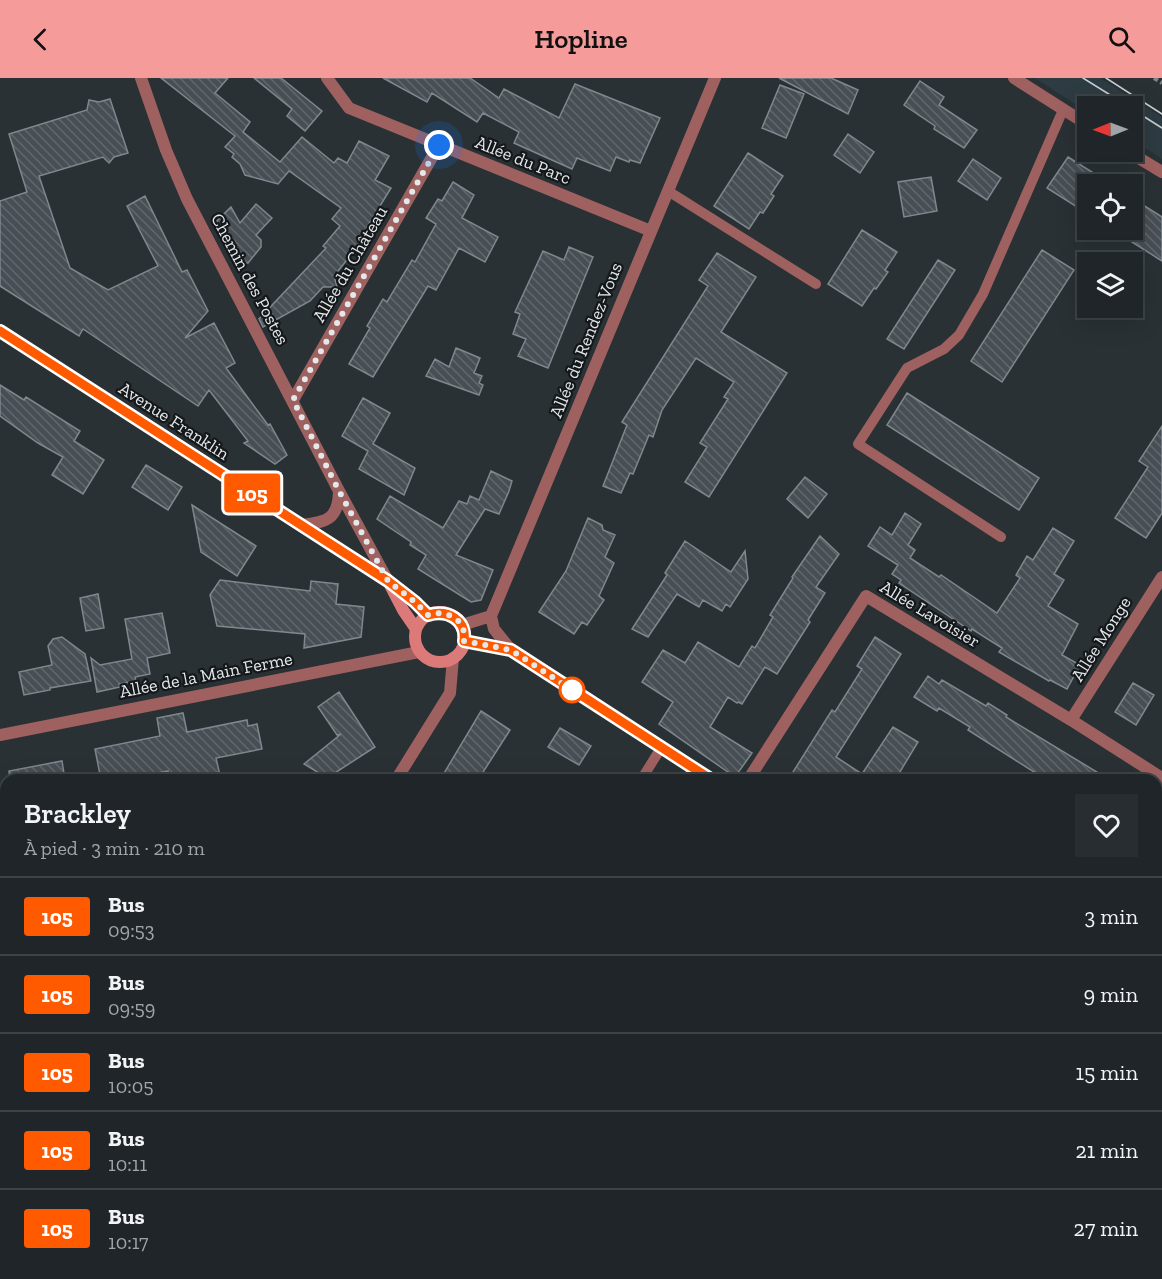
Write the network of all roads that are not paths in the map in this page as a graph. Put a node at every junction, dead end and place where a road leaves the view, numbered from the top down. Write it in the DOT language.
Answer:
graph roads {
  1 [pos="141,78"];
  2 [pos="327,78"];
  3 [pos="715,78"];
  4 [pos="1014,78"];
  5 [pos="1063,110"];
  6 [pos="1077,118"];
  7 [pos="439,145"];
  8 [pos="1143,160"];
  9 [pos="1162,172"];
  10 [pos="668,191"];
  11 [pos="651,231"];
  12 [pos="816,284"];
  13 [pos="0,331"];
  14 [pos="293,400"];
  15 [pos="339,491"];
  16 [pos="302,525"];
  17 [pos="1001,537"];
  18 [pos="1162,577"];
  19 [pos="388,581"];
  20 [pos="428,615"];
  21 [pos="491,616"];
  22 [pos="462,625"];
  23 [pos="416,629"];
  24 [pos="464,641"];
  25 [pos="511,650"];
  26 [pos="419,652"];
  27 [pos="453,658"];
  28 [pos="1071,720"];
  29 [pos="0,735"];
  30 [pos="661,748"];
  31 [pos="400,774"];
  32 [pos="645,774"];
  33 [pos="702,774"];
  34 [pos="752,774"];
  35 [pos="1156,774"];
  1 -- 14 [label="street, Chemin des Postes"];
  2 -- 7 [label="street, Allée du Parc"];
  3 -- 10 [label="street, Allée du Rendez-Vous"];
  4 -- 5 [label="street"];
  5 -- 6 [label="street"];
  5 -- 17 [label="lane"];
  7 -- 11 [label="street, Allée du Parc"];
  7 -- 14 [label="street, Allée du Château"];
  8 -- 9 [label="street"];
  10 -- 11 [label="street, Allée du Rendez-Vous"];
  10 -- 12 [label="lane"];
  11 -- 21 [label="street, Allée du Rendez-Vous"];
  13 -- 16 [label="street, Avenue Franklin"];
  14 -- 15 [label="street, Chemin des Postes"];
  15 -- 16 [label="street"];
  15 -- 19 [label="street, Chemin des Postes"];
  16 -- 19 [label="street, Avenue Franklin"];
  18 -- 28 [label="street, Allée Monge"];
  19 -- 20 [label="street, Avenue Franklin"];
  19 -- 23 [label="street, Avenue Franklin"];
  20 -- 22 [label="street"];
  20 -- 23 [label="street"];
  21 -- 22 [label="street"];
  21 -- 25 [label="street"];
  22 -- 24 [label="street"];
  23 -- 26 [label="street"];
  24 -- 25 [label="street"];
  24 -- 27 [label="street"];
  25 -- 30 [label="street"];
  26 -- 27 [label="street"];
  26 -- 29 [label="street, Allée de la Main Ferme"];
  27 -- 31 [label="street"];
  28 -- 34 [label="street, Allée Lavoisier"];
  28 -- 35 [label="street, Allée Lavoisier"];
  30 -- 32 [label="lane"];
  30 -- 33 [label="street"];
}
